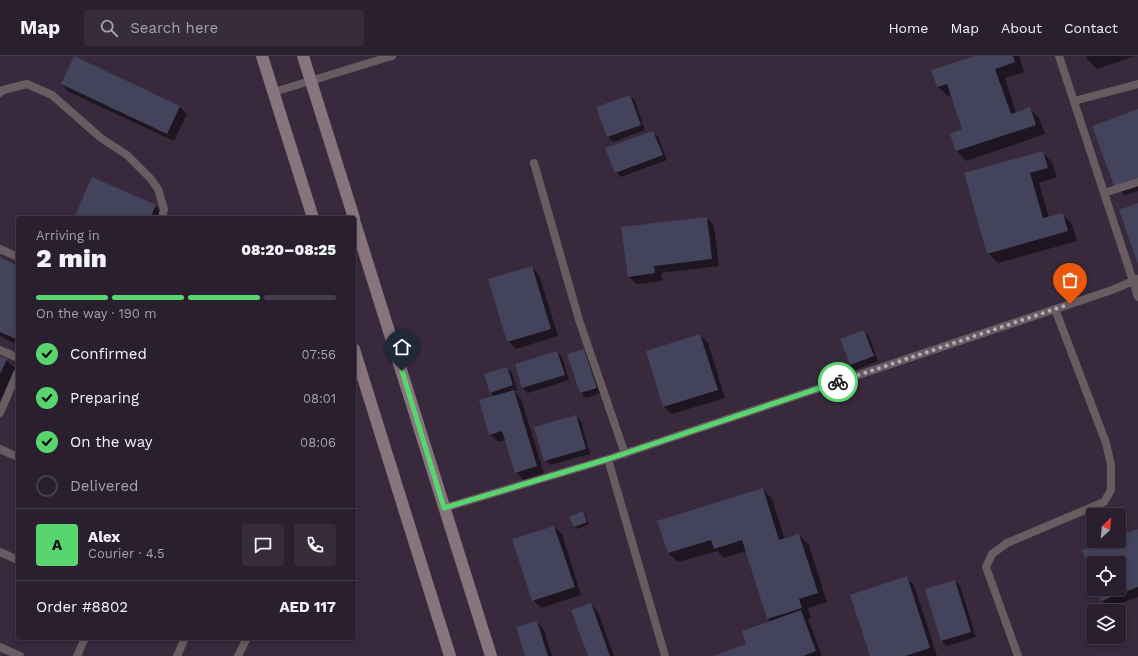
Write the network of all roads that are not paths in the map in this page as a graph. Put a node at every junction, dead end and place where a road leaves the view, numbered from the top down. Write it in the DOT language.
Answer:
graph roads {
  1 [pos="262,56"];
  2 [pos="303,56"];
  3 [pos="392,56"];
  4 [pos="1059,56"];
  5 [pos="310,80"];
  6 [pos="1138,84"];
  7 [pos="274,92"];
  8 [pos="0,93"];
  9 [pos="1074,102"];
  10 [pos="534,164"];
  11 [pos="1138,182"];
  12 [pos="1104,193"];
  13 [pos="162,216"];
  14 [pos="311,216"];
  15 [pos="353,216"];
  16 [pos="356,225"];
  17 [pos="0,248"];
  18 [pos="16,255"];
  19 [pos="1135,280"];
  20 [pos="1138,298"];
  21 [pos="1056,309"];
  22 [pos="0,350"];
  23 [pos="356,355"];
  24 [pos="16,357"];
  25 [pos="16,376"];
  26 [pos="0,414"];
  27 [pos="0,449"];
  28 [pos="625,454"];
  29 [pos="16,456"];
  30 [pos="608,459"];
  31 [pos="444,508"];
  32 [pos="0,552"];
  33 [pos="16,559"];
  34 [pos="85,640"];
  35 [pos="184,640"];
  36 [pos="246,640"];
  37 [pos="0,647"];
  38 [pos="20,656"];
  39 [pos="77,656"];
  40 [pos="177,656"];
  41 [pos="238,656"];
  42 [pos="450,656"];
  43 [pos="490,656"];
  44 [pos="664,656"];
  45 [pos="1018,656"];
  1 -- 7 [label="street"];
  2 -- 5 [label="street"];
  3 -- 5 [label="lane"];
  4 -- 9 [label="lane"];
  5 -- 7 [label="lane"];
  5 -- 15 [label="street"];
  6 -- 9 [label="lane"];
  7 -- 14 [label="street"];
  8 -- 13 [label="lane"];
  9 -- 12 [label="lane"];
  10 -- 28 [label="lane"];
  11 -- 12 [label="lane"];
  12 -- 19 [label="lane"];
  16 -- 31 [label="street"];
  17 -- 18 [label="lane"];
  19 -- 20 [label="lane"];
  19 -- 21 [label="lane"];
  21 -- 28 [label="lane"];
  21 -- 45 [label="lane"];
  22 -- 24 [label="lane"];
  23 -- 42 [label="street"];
  25 -- 26 [label="lane"];
  27 -- 29 [label="lane"];
  28 -- 30 [label="lane"];
  30 -- 31 [label="lane"];
  30 -- 44 [label="lane"];
  31 -- 43 [label="street"];
  32 -- 33 [label="lane"];
  34 -- 39 [label="lane"];
  35 -- 40 [label="lane"];
  36 -- 41 [label="lane"];
  37 -- 38 [label="lane"];
}
